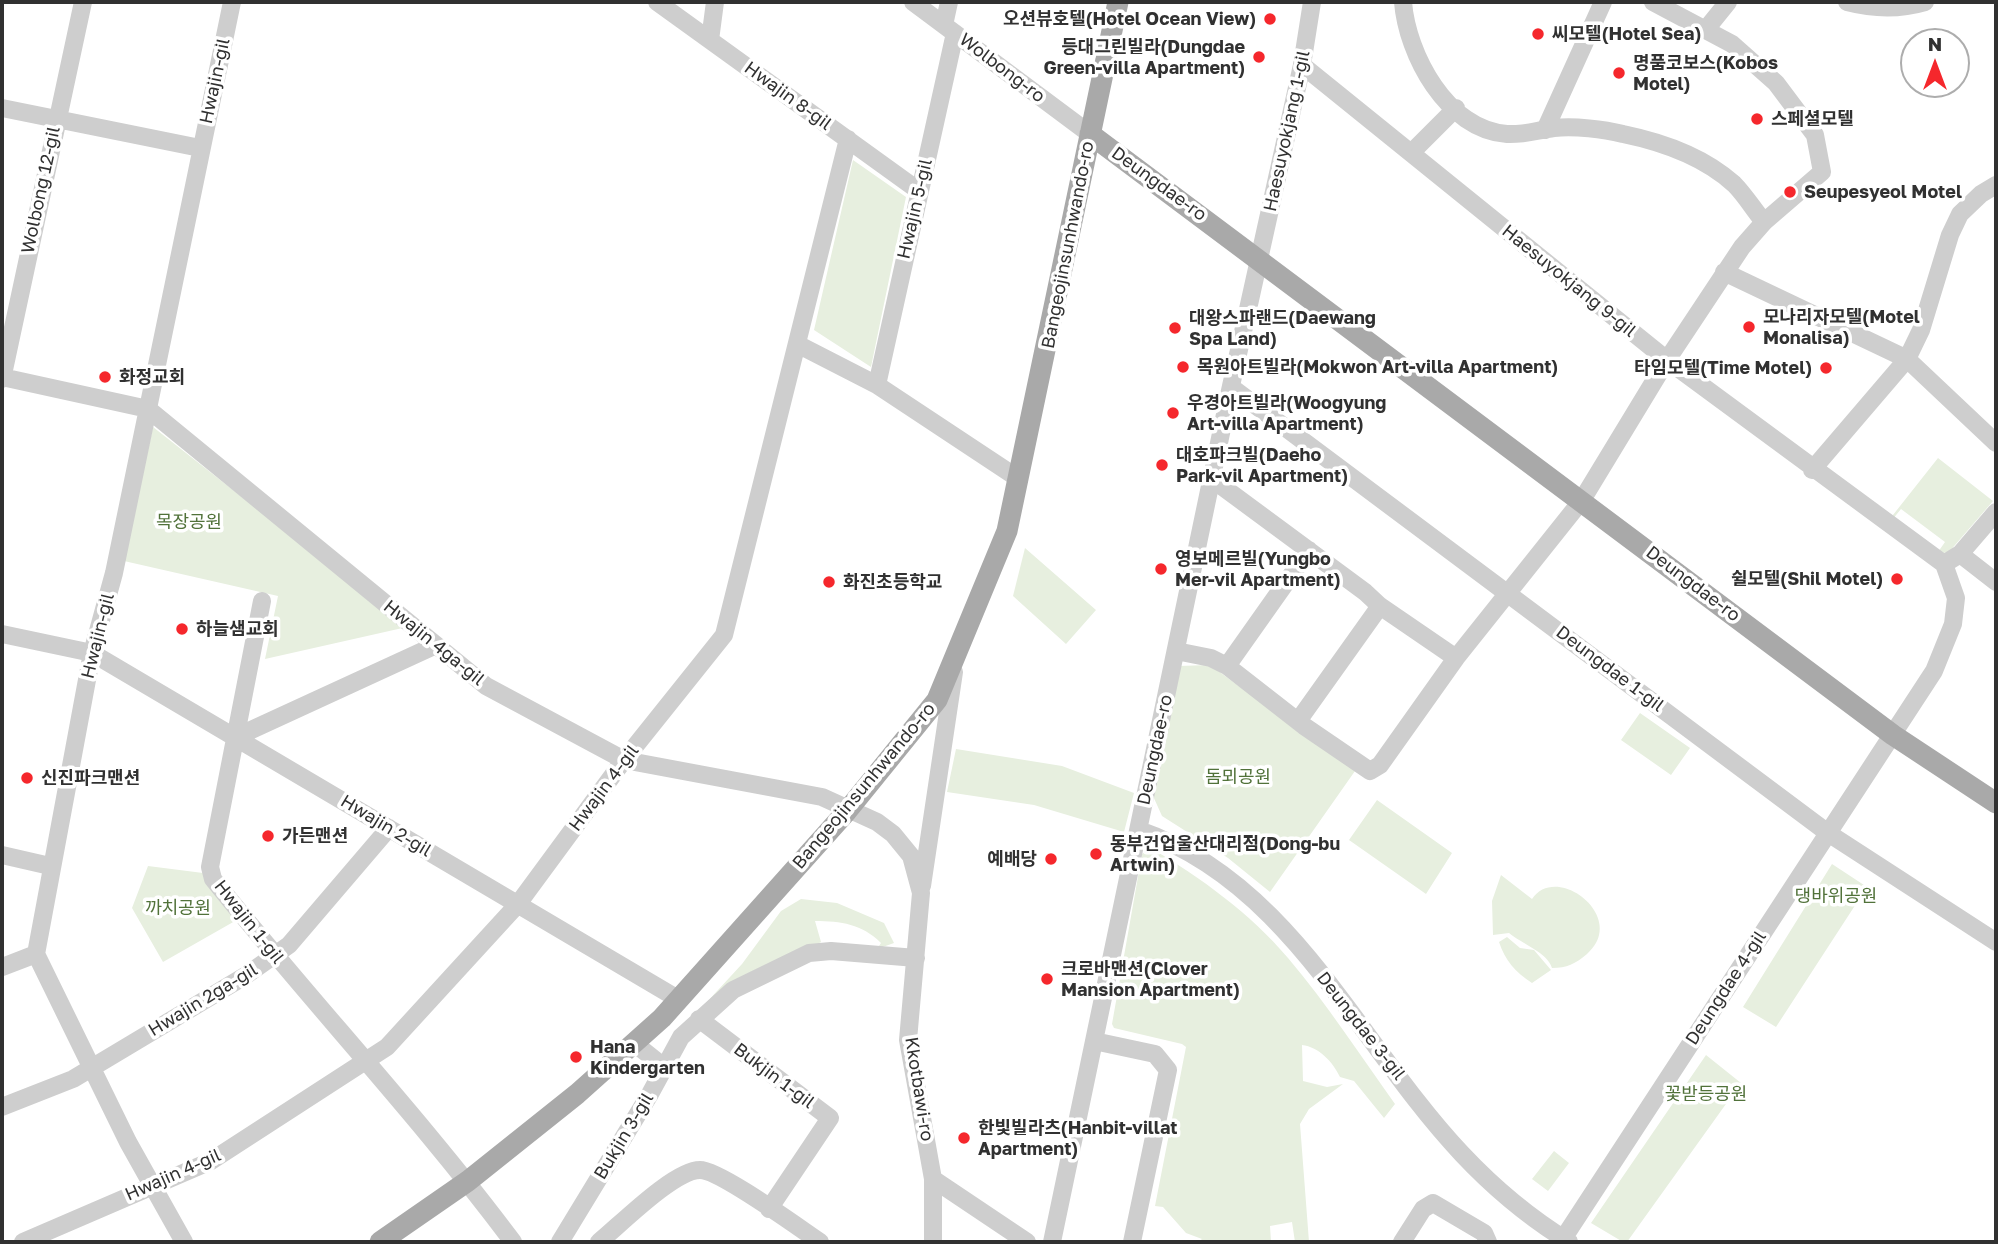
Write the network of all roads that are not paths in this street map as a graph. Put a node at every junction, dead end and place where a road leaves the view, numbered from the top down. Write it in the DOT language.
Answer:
graph roads {
  1 [pos="83,2"];
  2 [pos="232,2"];
  3 [pos="657,2"];
  4 [pos="715,2"];
  5 [pos="913,2"];
  6 [pos="949,2"];
  7 [pos="1118,2"];
  8 [pos="1312,2"];
  9 [pos="1403,2"];
  10 [pos="1603,2"];
  11 [pos="1653,2"];
  12 [pos="1728,2"];
  13 [pos="1847,2"];
  14 [pos="1925,2"];
  15 [pos="1706,28"];
  16 [pos="949,29"];
  17 [pos="710,40"];
  18 [pos="1302,65"];
  19 [pos="2,108"];
  20 [pos="1456,108"];
  21 [pos="56,121"];
  22 [pos="1545,130"];
  23 [pos="1090,134"];
  24 [pos="848,139"];
  25 [pos="200,148"];
  26 [pos="1411,153"];
  27 [pos="1996,185"];
  28 [pos="919,191"];
  29 [pos="1764,222"];
  30 [pos="1261,259"];
  31 [pos="1724,272"];
  32 [pos="799,345"];
  33 [pos="1908,359"];
  34 [pos="1667,360"];
  35 [pos="2,378"];
  36 [pos="877,385"];
  37 [pos="1231,387"];
  38 [pos="148,409"];
  39 [pos="1996,443"];
  40 [pos="1812,470"];
  41 [pos="1212,479"];
  42 [pos="1019,480"];
  43 [pos="1582,500"];
  44 [pos="1996,512"];
  45 [pos="1309,550"];
  46 [pos="1960,554"];
  47 [pos="1944,564"];
  48 [pos="1996,582"];
  49 [pos="1509,594"];
  50 [pos="262,601"];
  51 [pos="1380,606"];
  52 [pos="2,634"];
  53 [pos="436,645"];
  54 [pos="1176,651"];
  55 [pos="92,653"];
  56 [pos="956,655"];
  57 [pos="1456,658"];
  58 [pos="1227,666"];
  59 [pos="1298,721"];
  60 [pos="1893,735"];
  61 [pos="236,737"];
  62 [pos="624,760"];
  63 [pos="1996,803"];
  64 [pos="847,811"];
  65 [pos="389,828"];
  66 [pos="1139,830"];
  67 [pos="1828,833"];
  68 [pos="2,855"];
  69 [pos="50,866"];
  70 [pos="921,893"];
  71 [pos="518,904"];
  72 [pos="1996,942"];
  73 [pos="36,954"];
  74 [pos="274,955"];
  75 [pos="916,958"];
  76 [pos="2,967"];
  77 [pos="678,999"];
  78 [pos="699,1018"];
  79 [pos="1094,1041"];
  80 [pos="634,1043"];
  81 [pos="365,1061"];
  82 [pos="92,1067"];
  83 [pos="664,1067"];
  84 [pos="2,1107"];
  85 [pos="933,1178"];
  86 [pos="468,1181"];
  87 [pos="152,1185"];
  88 [pos="769,1209"];
  89 [pos="1564,1241"];
  90 [pos="23,1242"];
  91 [pos="184,1242"];
  92 [pos="380,1242"];
  93 [pos="513,1242"];
  94 [pos="559,1242"];
  95 [pos="599,1242"];
  96 [pos="820,1242"];
  97 [pos="933,1242"];
  98 [pos="1027,1242"];
  99 [pos="1052,1242"];
  100 [pos="1132,1242"];
  101 [pos="1402,1242"];
  102 [pos="1489,1242"];
  1 -- 21 [label="street, Wolbong 12-gil"];
  2 -- 25 [label="street, Hwajin-gil"];
  3 -- 17 [label="street, Hwajin 8-gil"];
  4 -- 17 [label="street"];
  5 -- 16 [label="street, Wolbong-ro"];
  6 -- 16 [label="street, Hwajin 5-gil"];
  7 -- 23 [label="main road, Bangeojinsunhwando-ro"];
  8 -- 18 [label="street, Haesuyokjang 1-gil"];
  9 -- 20 [label="street"];
  10 -- 22 [label="street"];
  11 -- 15 [label="street"];
  12 -- 15 [label="street"];
  13 -- 14 [label="street"];
  15 -- 29 [label="street"];
  16 -- 23 [label="street, Wolbong-ro"];
  16 -- 28 [label="street, Hwajin 5-gil"];
  17 -- 24 [label="street, Hwajin 8-gil"];
  18 -- 26 [label="street, Haesuyokjang 9-gil"];
  18 -- 30 [label="street, Haesuyokjang 1-gil"];
  19 -- 21 [label="street"];
  20 -- 22 [label="street"];
  20 -- 26 [label="street"];
  21 -- 25 [label="street"];
  21 -- 35 [label="street, Wolbong 12-gil"];
  22 -- 29 [label="street"];
  23 -- 30 [label="main road, Deungdae-ro"];
  23 -- 42 [label="main road, Bangeojinsunhwando-ro"];
  24 -- 28 [label="street, Hwajin 8-gil"];
  24 -- 32 [label="street, Hwajin 4-gil"];
  25 -- 38 [label="street, Hwajin-gil"];
  26 -- 34 [label="street, Haesuyokjang 9-gil"];
  27 -- 33 [label="street"];
  28 -- 36 [label="street, Hwajin 5-gil"];
  29 -- 31 [label="street"];
  30 -- 37 [label="street, Deungdae-ro"];
  30 -- 43 [label="main road, Deungdae-ro"];
  31 -- 33 [label="street"];
  31 -- 34 [label="street"];
  32 -- 36 [label="street"];
  32 -- 62 [label="street, Hwajin 4-gil"];
  33 -- 39 [label="street"];
  33 -- 40 [label="street"];
  34 -- 40 [label="street, Haesuyokjang 9-gil"];
  34 -- 43 [label="street"];
  35 -- 38 [label="street"];
  36 -- 42 [label="street"];
  37 -- 41 [label="street, Deungdae-ro"];
  37 -- 49 [label="street, Deungdae 1-gil"];
  38 -- 53 [label="street, Hwajin 4ga-gil"];
  38 -- 55 [label="street, Hwajin-gil"];
  40 -- 47 [label="street, Haesuyokjang 9-gil"];
  41 -- 45 [label="street"];
  41 -- 54 [label="street, Deungdae-ro"];
  42 -- 56 [label="main road, Bangeojinsunhwando-ro"];
  43 -- 49 [label="street"];
  43 -- 60 [label="main road, Deungdae-ro"];
  44 -- 46 [label="street"];
  45 -- 51 [label="street"];
  45 -- 58 [label="street"];
  46 -- 47 [label="street"];
  46 -- 48 [label="street"];
  47 -- 60 [label="street, Deungdae 4-gil"];
  49 -- 57 [label="street"];
  49 -- 67 [label="street, Deungdae 1-gil"];
  50 -- 61 [label="street, Hwajin 1-gil"];
  51 -- 57 [label="street"];
  51 -- 59 [label="street"];
  52 -- 55 [label="street, Hwajin 2-gil"];
  53 -- 61 [label="street"];
  53 -- 62 [label="street, Hwajin 4ga-gil"];
  54 -- 58 [label="street"];
  54 -- 66 [label="street, Deungdae-ro"];
  55 -- 61 [label="street, Hwajin 2-gil"];
  55 -- 69 [label="street, Hwajin-gil"];
  56 -- 64 [label="main road, Bangeojinsunhwando-ro"];
  56 -- 70 [label="street, Kkotbawi-ro"];
  57 -- 59 [label="street"];
  58 -- 59 [label="street"];
  60 -- 63 [label="main road, Deungdae-ro"];
  60 -- 67 [label="street, Deungdae 4-gil"];
  61 -- 65 [label="street, Hwajin 2-gil"];
  61 -- 74 [label="street, Hwajin 1-gil"];
  62 -- 64 [label="street, Hwajin 4ga-gil"];
  62 -- 71 [label="street, Hwajin 4-gil"];
  64 -- 70 [label="street, Kkotbawi-ro"];
  64 -- 77 [label="main road, Bangeojinsunhwando-ro"];
  65 -- 71 [label="street, Hwajin 2-gil"];
  65 -- 74 [label="street, Hwajin 2ga-gil"];
  66 -- 79 [label="street, Deungdae-ro"];
  66 -- 89 [label="street, Deungdae 3-gil"];
  67 -- 72 [label="street, Deungdae 1-gil"];
  67 -- 89 [label="street, Deungdae 4-gil"];
  68 -- 69 [label="street"];
  69 -- 73 [label="street, Hwajin-gil"];
  70 -- 75 [label="street, Kkotbawi-ro"];
  71 -- 77 [label="street, Hwajin 2-gil"];
  71 -- 81 [label="street, Hwajin 4-gil"];
  73 -- 76 [label="street"];
  73 -- 82 [label="street"];
  74 -- 81 [label="street, Hwajin 1-gil"];
  74 -- 82 [label="street, Hwajin 2ga-gil"];
  75 -- 78 [label="street, Bukjin 3-gil"];
  75 -- 85 [label="street, Kkotbawi-ro"];
  77 -- 80 [label="main road, Bangeojinsunhwando-ro"];
  78 -- 83 [label="street, Bukjin 3-gil"];
  78 -- 88 [label="street, Bukjin 1-gil"];
  79 -- 99 [label="street, Deungdae-ro"];
  79 -- 100 [label="street"];
  80 -- 83 [label="street"];
  80 -- 86 [label="main road, Bangeojinsunhwando-ro"];
  81 -- 86 [label="street, Hwajin 1-gil"];
  81 -- 87 [label="street, Hwajin 4-gil"];
  82 -- 84 [label="street, Hwajin 2ga-gil"];
  82 -- 87 [label="street"];
  83 -- 94 [label="street, Bukjin 3-gil"];
  85 -- 97 [label="street, Kkotbawi-ro"];
  85 -- 98 [label="street"];
  86 -- 92 [label="main road, Bangeojinsunhwando-ro"];
  86 -- 93 [label="street, Hwajin 1-gil"];
  87 -- 90 [label="street, Hwajin 4-gil"];
  87 -- 91 [label="street"];
  88 -- 95 [label="street"];
  88 -- 96 [label="street"];
  101 -- 102 [label="street"];
}
